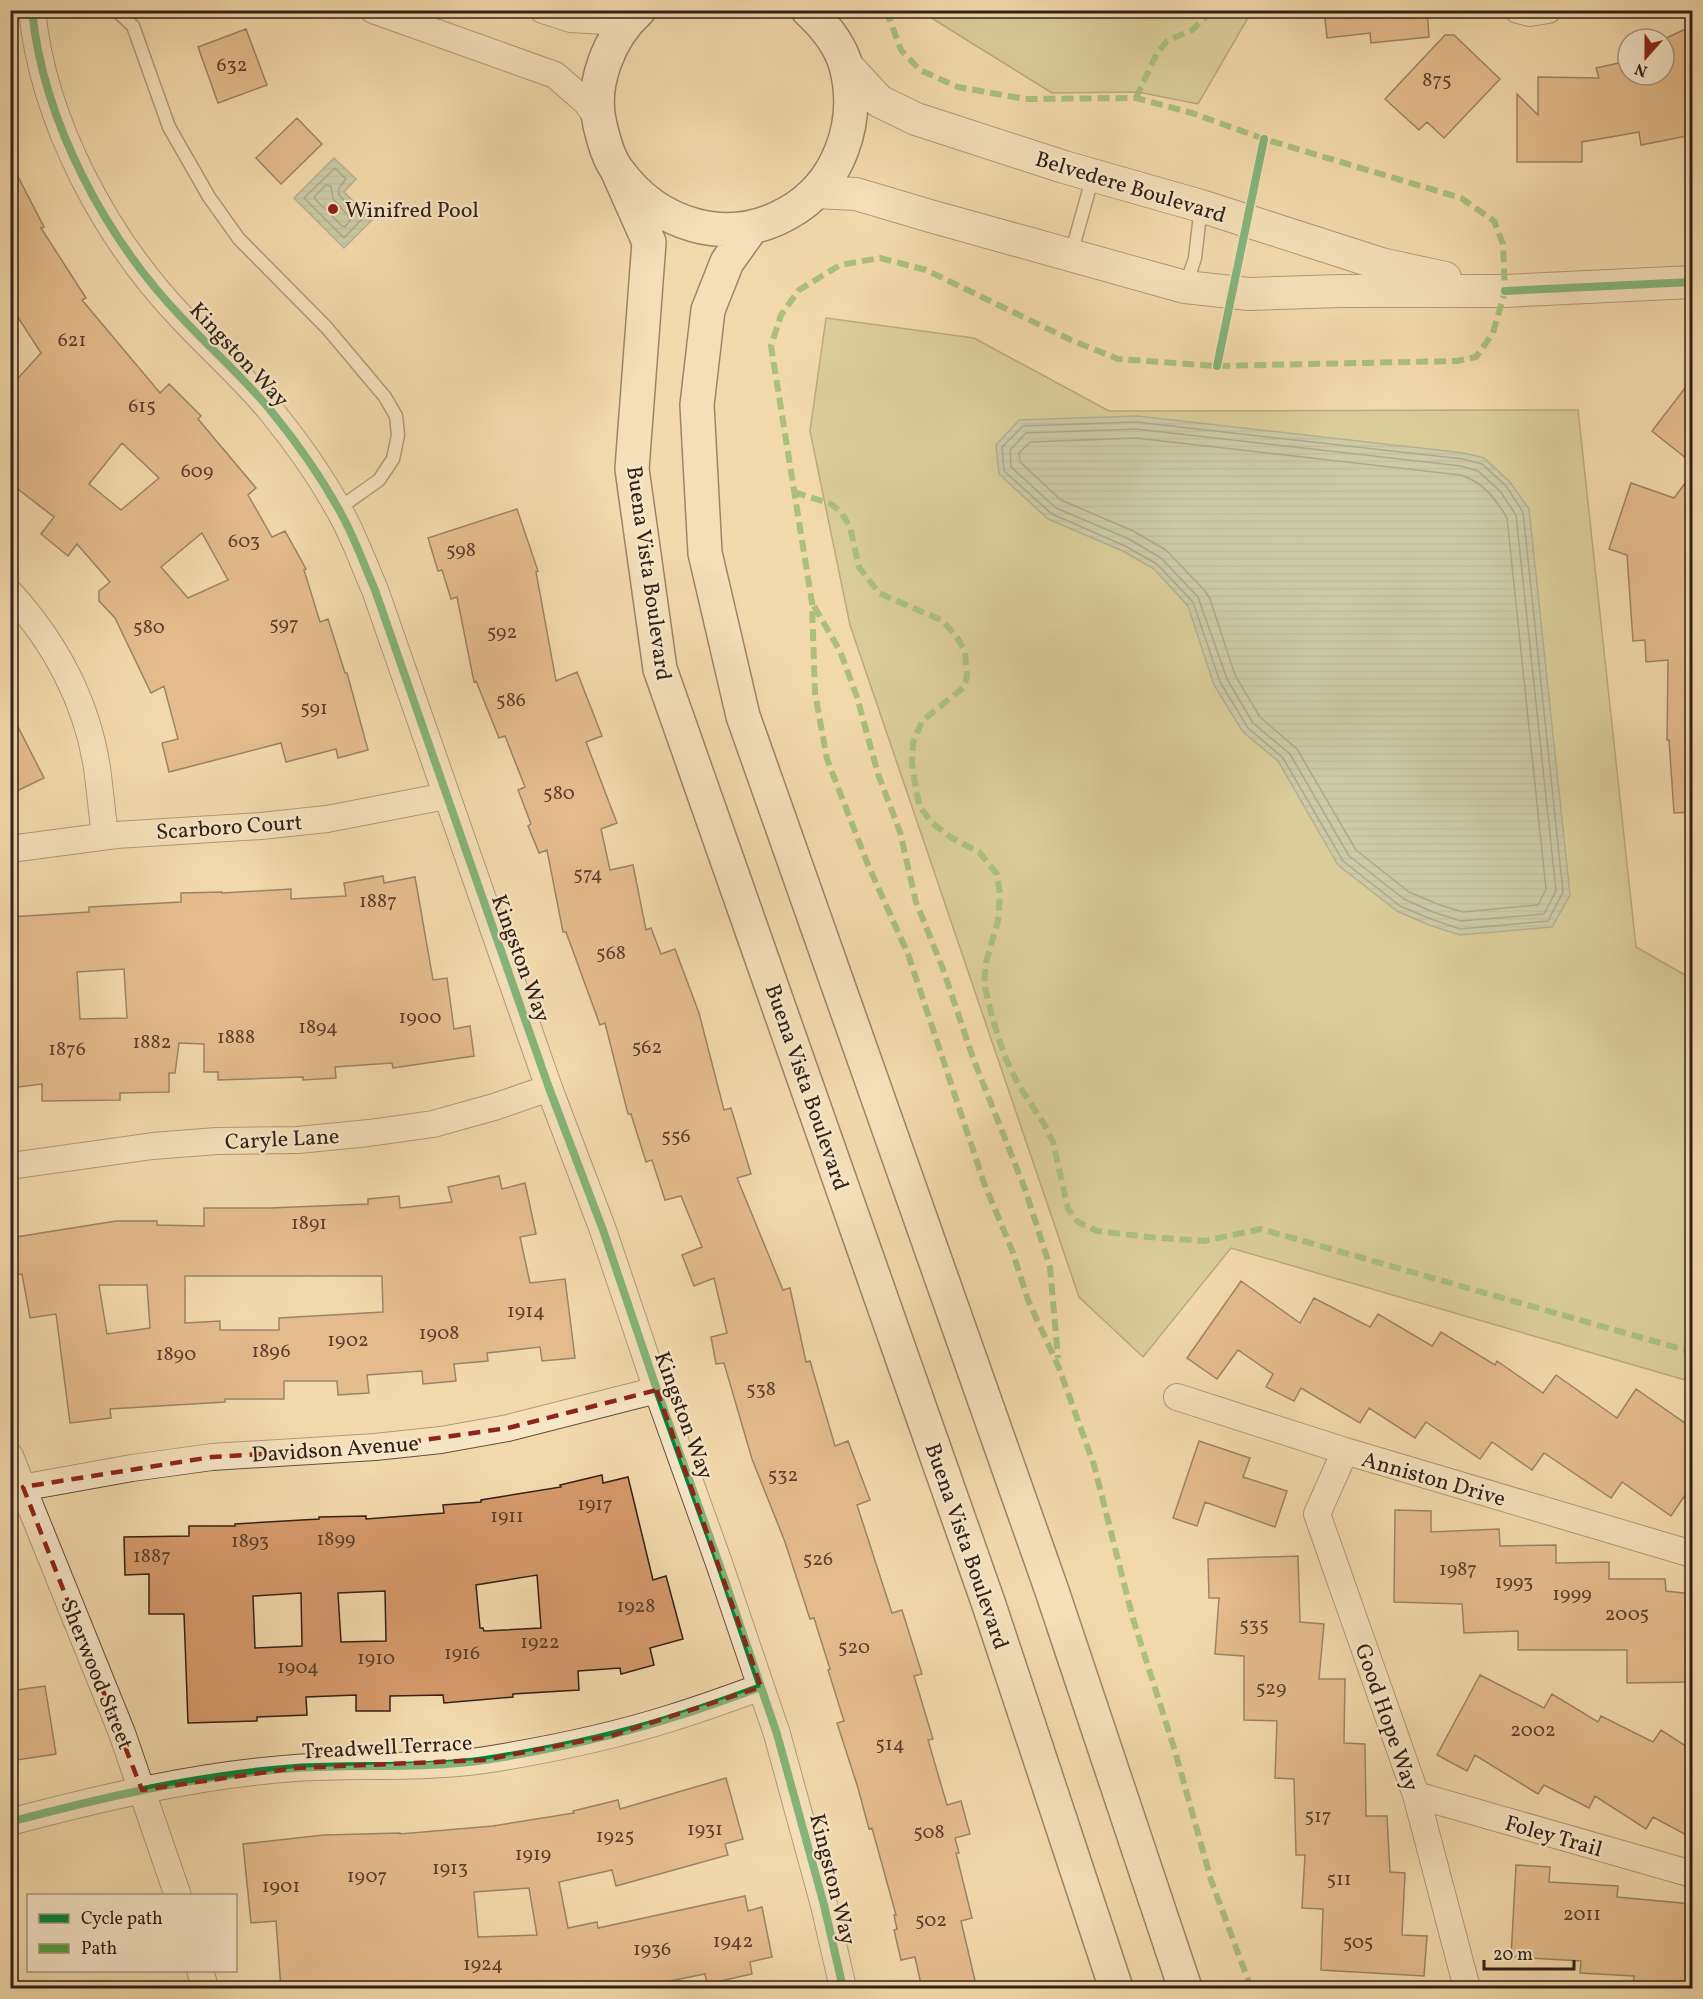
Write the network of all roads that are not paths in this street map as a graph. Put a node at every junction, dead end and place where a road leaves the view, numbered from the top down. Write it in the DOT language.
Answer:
graph roads {
  1 [pos="32,10"];
  2 [pos="116,10"];
  3 [pos="373,10"];
  4 [pos="543,10"];
  5 [pos="1518,10"];
  6 [pos="1548,10"];
  7 [pos="634,15"];
  8 [pos="819,15"];
  9 [pos="846,65"];
  10 [pos="598,118"];
  11 [pos="617,170"];
  12 [pos="1093,176"];
  13 [pos="815,192"];
  14 [pos="1201,206"];
  15 [pos="752,227"];
  16 [pos="1071,255"];
  17 [pos="1692,282"];
  18 [pos="1185,286"];
  19 [pos="1505,291"];
  20 [pos="338,509"];
  21 [pos="10,593"];
  22 [pos="446,796"];
  23 [pos="105,836"];
  24 [pos="10,849"];
  25 [pos="549,1088"];
  26 [pos="10,1166"];
  27 [pos="657,1390"];
  28 [pos="1178,1397"];
  29 [pos="1345,1451"];
  30 [pos="10,1455"];
  31 [pos="17,1488"];
  32 [pos="1692,1554"];
  33 [pos="761,1687"];
  34 [pos="142,1790"];
  35 [pos="1416,1795"];
  36 [pos="10,1821"];
  37 [pos="1692,1874"];
  38 [pos="177,1894"];
  39 [pos="200,1972"];
  40 [pos="205,1989"];
  41 [pos="843,1989"];
  42 [pos="1116,1989"];
  43 [pos="1185,1989"];
  44 [pos="1467,1989"];
  1 -- 20 [label="street, Kingston Way"];
  2 -- 20 [label="lane"];
  3 -- 10 [label="street"];
  4 -- 7 [label="street"];
  5 -- 6 [label="street"];
  7 -- 10 [label="main road, Buena Vista Boulevard"];
  8 -- 9 [label="main road, Buena Vista Boulevard"];
  9 -- 12 [label="street, Belvedere Boulevard"];
  9 -- 13 [label="main road, Buena Vista Boulevard"];
  10 -- 11 [label="main road, Buena Vista Boulevard"];
  11 -- 15 [label="main road, Buena Vista Boulevard"];
  11 -- 42 [label="main road, Buena Vista Boulevard"];
  12 -- 14 [label="street, Belvedere Boulevard"];
  12 -- 16 [label="lane"];
  13 -- 15 [label="main road, Buena Vista Boulevard"];
  13 -- 16 [label="street, Belvedere Boulevard"];
  14 -- 18 [label="lane"];
  14 -- 19 [label="street, Belvedere Boulevard"];
  15 -- 43 [label="main road"];
  16 -- 18 [label="street, Belvedere Boulevard"];
  17 -- 19 [label="street, Belvedere Boulevard"];
  18 -- 19 [label="street, Belvedere Boulevard"];
  20 -- 22 [label="street, Kingston Way"];
  21 -- 23 [label="street"];
  22 -- 23 [label="street, Scarboro Court"];
  22 -- 25 [label="street, Kingston Way"];
  23 -- 24 [label="street, Scarboro Court"];
  25 -- 26 [label="street, Caryle Lane"];
  25 -- 27 [label="street, Kingston Way"];
  27 -- 31 [label="street, Davidson Avenue"];
  27 -- 33 [label="street, Kingston Way"];
  28 -- 29 [label="street, Anniston Drive"];
  29 -- 32 [label="street, Anniston Drive"];
  29 -- 35 [label="street, Good Hope Way"];
  30 -- 31 [label="street, Sherwood Street"];
  31 -- 34 [label="street, Sherwood Street"];
  33 -- 34 [label="street, Treadwell Terrace"];
  33 -- 41 [label="street, Kingston Way"];
  34 -- 36 [label="street, Treadwell Terrace"];
  34 -- 38 [label="street, Sherwood Street"];
  35 -- 37 [label="street, Foley Trail"];
  35 -- 44 [label="street, Good Hope Way"];
  39 -- 40 [label="street"];
}
